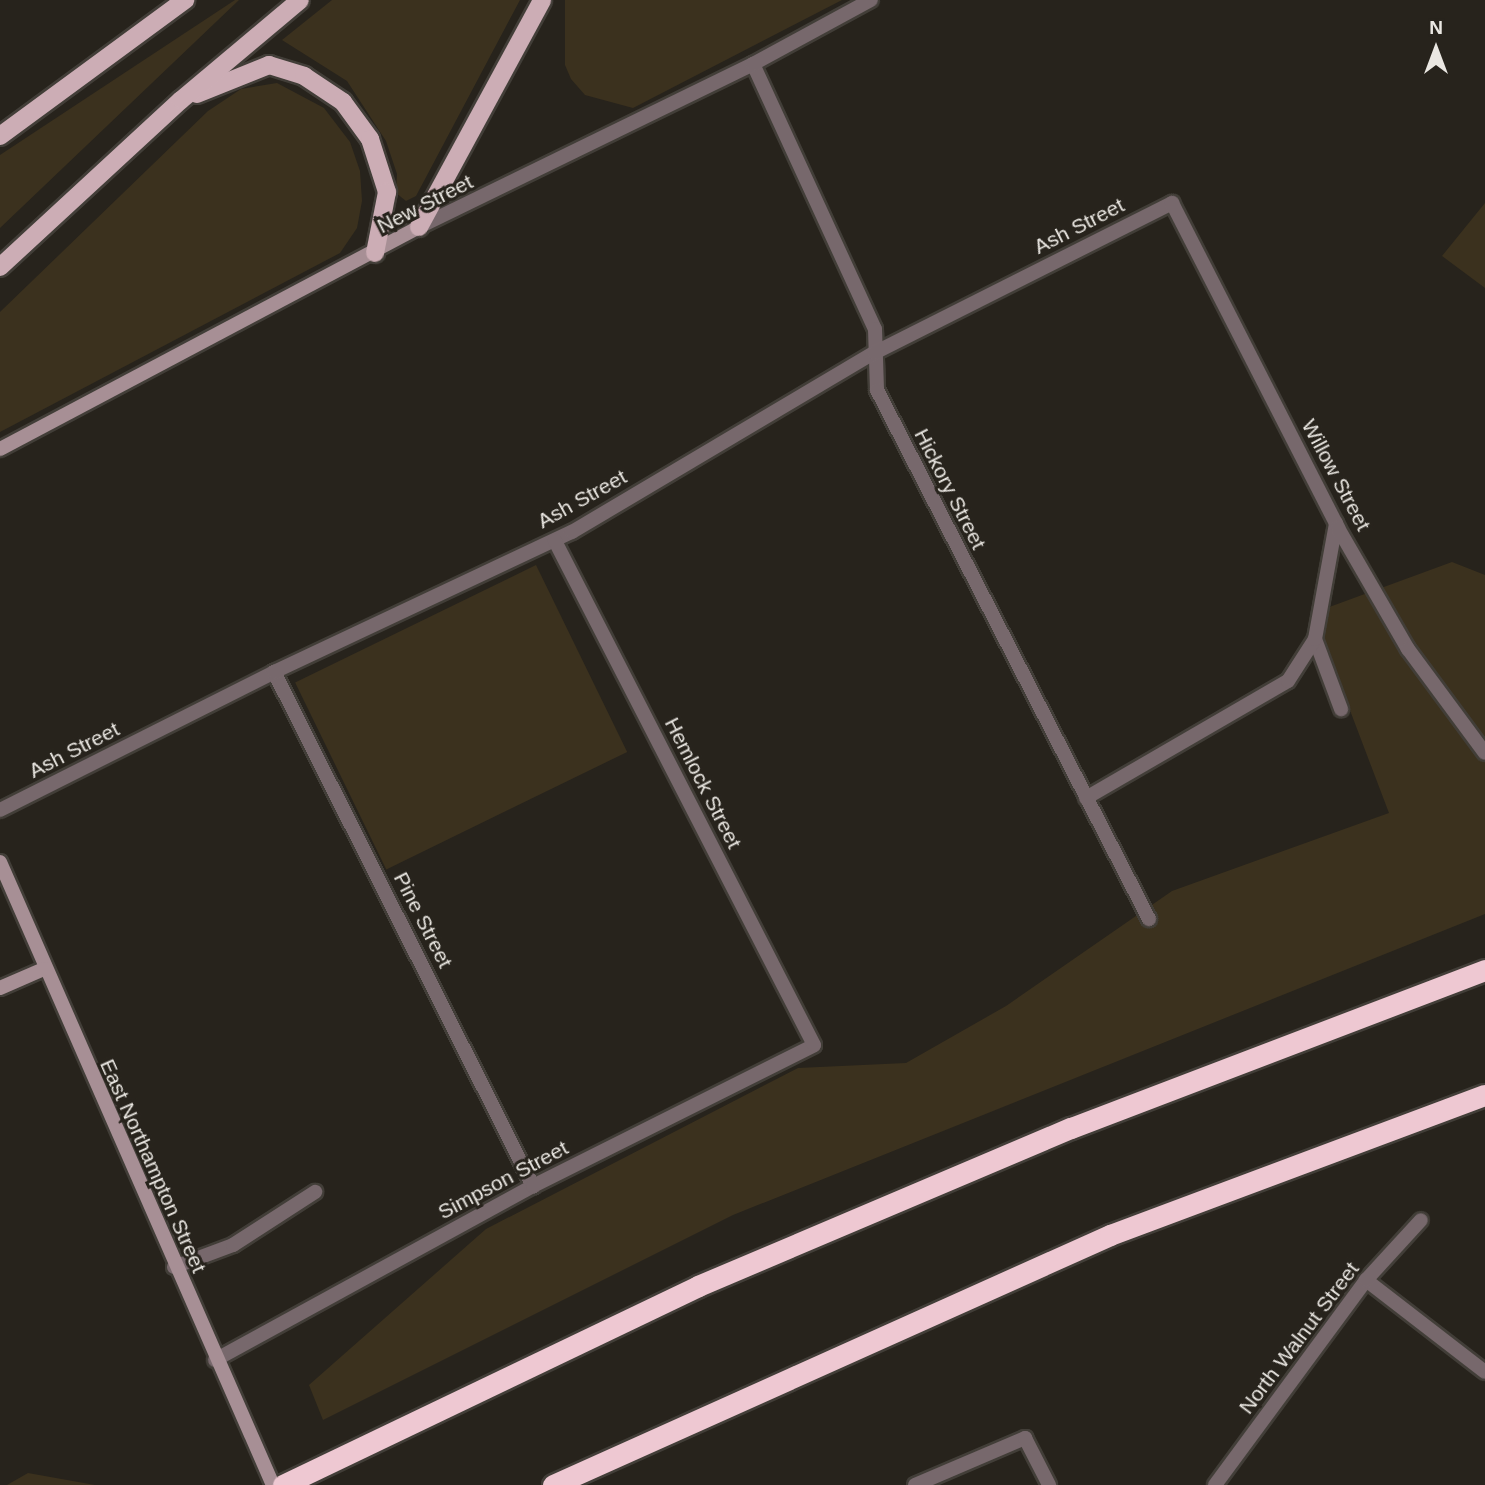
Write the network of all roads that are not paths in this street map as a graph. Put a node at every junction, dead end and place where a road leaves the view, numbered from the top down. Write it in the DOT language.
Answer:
graph roads {
  1 [pos="185,0"];
  2 [pos="300,0"];
  3 [pos="542,0"];
  4 [pos="871,0"];
  5 [pos="753,64"];
  6 [pos="181,100"];
  7 [pos="0,136"];
  8 [pos="1172,203"];
  9 [pos="419,227"];
  10 [pos="375,253"];
  11 [pos="0,268"];
  12 [pos="874,353"];
  13 [pos="0,449"];
  14 [pos="1336,523"];
  15 [pos="555,541"];
  16 [pos="1315,639"];
  17 [pos="274,672"];
  18 [pos="1341,709"];
  19 [pos="1482,745"];
  20 [pos="1086,798"];
  21 [pos="0,810"];
  22 [pos="0,862"];
  23 [pos="1149,919"];
  24 [pos="44,970"];
  25 [pos="1485,970"];
  26 [pos="0,988"];
  27 [pos="814,1045"];
  28 [pos="1485,1095"];
  29 [pos="533,1186"];
  30 [pos="314,1192"];
  31 [pos="1421,1220"];
  32 [pos="174,1267"];
  33 [pos="1366,1280"];
  34 [pos="215,1360"];
  35 [pos="1485,1372"];
  36 [pos="273,1485"];
  37 [pos="283,1485"];
  38 [pos="553,1485"];
  39 [pos="915,1485"];
  40 [pos="1049,1485"];
  41 [pos="1215,1485"];
  1 -- 7 [label="main road"];
  2 -- 6 [label="main road"];
  3 -- 9 [label="main road"];
  4 -- 5 [label="street, New Street"];
  5 -- 9 [label="street, New Street"];
  5 -- 12 [label="street, Hickory Street"];
  6 -- 10 [label="main road"];
  6 -- 11 [label="main road"];
  8 -- 12 [label="street, Ash Street"];
  8 -- 14 [label="street, Willow Street"];
  9 -- 10 [label="main road, New Street"];
  10 -- 13 [label="main road, New Street"];
  12 -- 15 [label="street, Ash Street"];
  12 -- 20 [label="street, Hickory Street"];
  14 -- 16 [label="street"];
  14 -- 19 [label="street, Willow Street"];
  15 -- 17 [label="street, Ash Street"];
  15 -- 27 [label="street, Hemlock Street"];
  16 -- 18 [label="street"];
  16 -- 20 [label="street"];
  17 -- 21 [label="street, Ash Street"];
  17 -- 29 [label="street, Pine Street"];
  20 -- 23 [label="street, Hickory Street"];
  22 -- 24 [label="main road, East Northampton Street"];
  24 -- 26 [label="main road"];
  24 -- 32 [label="main road, East Northampton Street"];
  25 -- 37 [label="highway"];
  27 -- 29 [label="street, Simpson Street"];
  28 -- 38 [label="highway"];
  29 -- 34 [label="street, Simpson Street"];
  30 -- 32 [label="street"];
  31 -- 33 [label="street, North Walnut Street"];
  32 -- 34 [label="main road, East Northampton Street"];
  33 -- 35 [label="street"];
  33 -- 41 [label="street, North Walnut Street"];
  34 -- 36 [label="main road, East Northampton Street"];
  39 -- 40 [label="street"];
}
